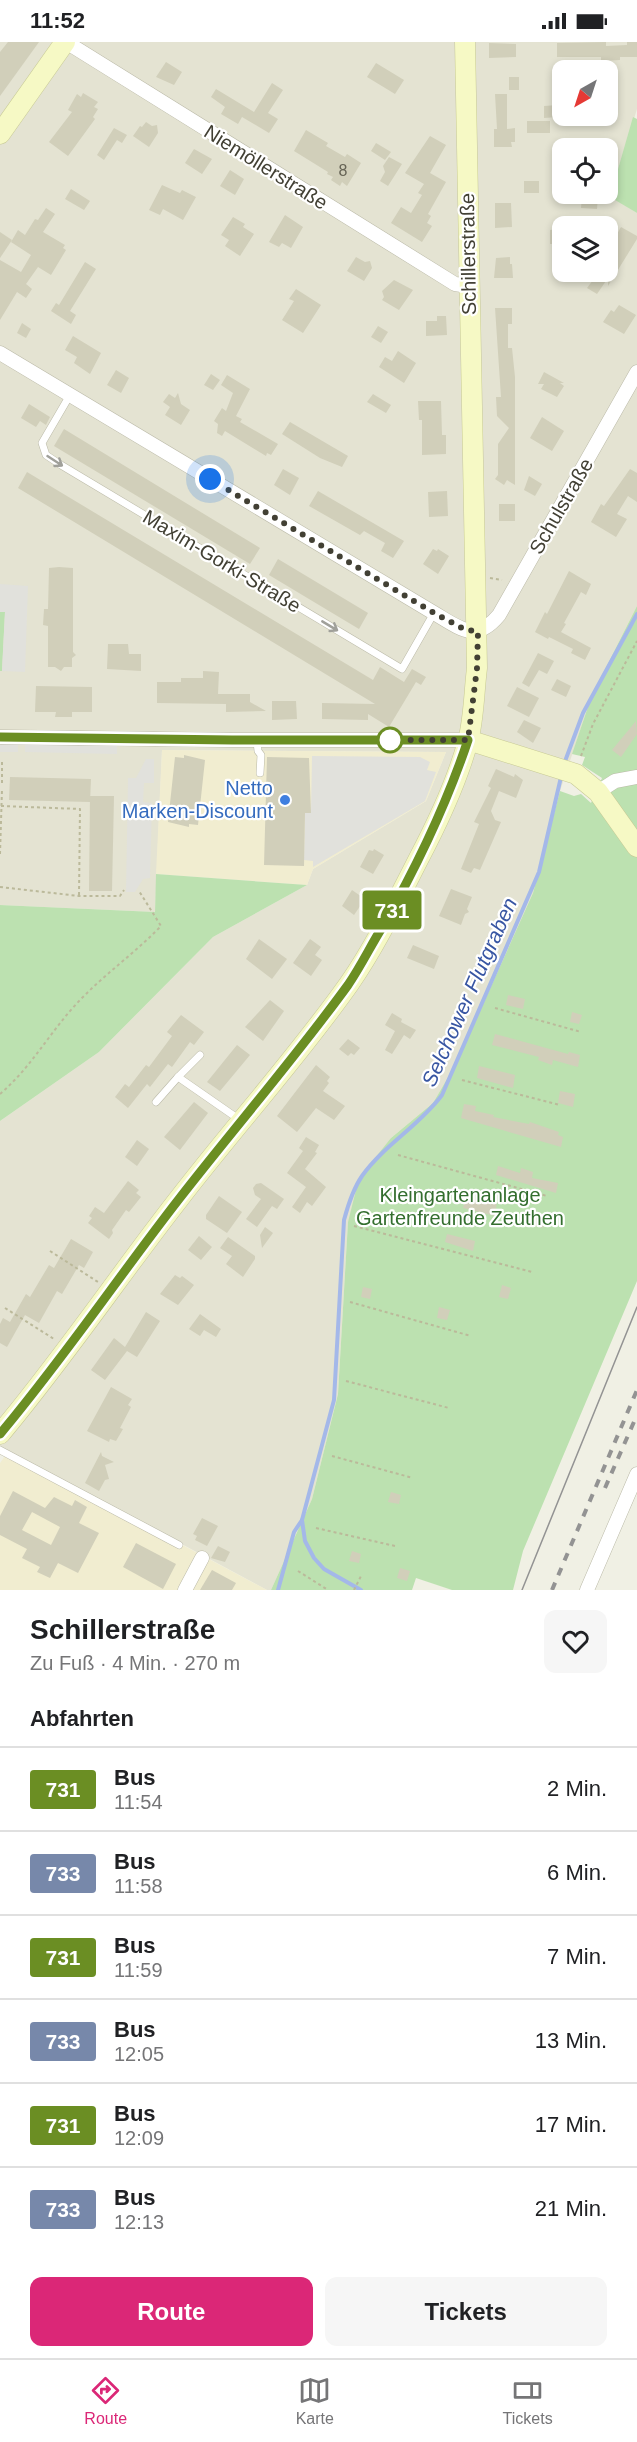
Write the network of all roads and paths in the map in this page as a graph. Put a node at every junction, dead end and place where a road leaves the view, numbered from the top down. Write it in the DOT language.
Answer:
graph roads {
  1 [pos="66,42"];
  2 [pos="465,42"];
  3 [pos="0,134"];
  4 [pos="468,286"];
  5 [pos="0,353"];
  6 [pos="637,372"];
  7 [pos="70,395"];
  8 [pos="487,578"];
  9 [pos="502,580"];
  10 [pos="434,613"];
  11 [pos="478,632"];
  12 [pos="637,641"];
  13 [pos="0,737"];
  14 [pos="468,740"];
  15 [pos="257,741"];
  16 [pos="2,761"];
  17 [pos="579,765"];
  18 [pos="260,773"];
  19 [pos="637,777"];
  20 [pos="2,783"];
  21 [pos="2,789"];
  22 [pos="598,792"];
  23 [pos="1,806"];
  24 [pos="637,847"];
  25 [pos="0,854"];
  26 [pos="0,887"];
  27 [pos="124,890"];
  28 [pos="139,891"];
  29 [pos="79,896"];
  30 [pos="495,1008"];
  31 [pos="581,1032"];
  32 [pos="200,1055"];
  33 [pos="177,1077"];
  34 [pos="462,1080"];
  35 [pos="0,1094"];
  36 [pos="156,1102"];
  37 [pos="560,1105"];
  38 [pos="242,1122"];
  39 [pos="398,1155"];
  40 [pos="547,1196"];
  41 [pos="354,1226"];
  42 [pos="50,1251"];
  43 [pos="532,1272"];
  44 [pos="98,1282"];
  45 [pos="350,1302"];
  46 [pos="5,1308"];
  47 [pos="471,1336"];
  48 [pos="54,1339"];
  49 [pos="346,1381"];
  50 [pos="449,1408"];
  51 [pos="0,1434"];
  52 [pos="0,1450"];
  53 [pos="332,1456"];
  54 [pos="637,1474"];
  55 [pos="414,1478"];
  56 [pos="316,1528"];
  57 [pos="179,1545"];
  58 [pos="395,1546"];
  59 [pos="202,1558"];
  60 [pos="298,1571"];
  61 [pos="361,1576"];
  62 [pos="184,1590"];
  63 [pos="328,1590"];
  64 [pos="354,1590"];
  65 [pos="587,1590"];
  1 -- 3 [label="street"];
  1 -- 4 [label="street, Niemöllerstraße"];
  2 -- 4 [label="street, Schillerstraße"];
  4 -- 11 [label="street, Schillerstraße"];
  5 -- 7 [label="street"];
  6 -- 11 [label="street, Schulstraße"];
  7 -- 10 [label="street"];
  7 -- 10 [label="lane, Maxim-Gorki-Straße, one-way"];
  8 -- 9 [label="path"];
  10 -- 11 [label="street"];
  11 -- 14 [label="street, Schillerstraße"];
  12 -- 17 [label="path"];
  13 -- 15 [label="street"];
  14 -- 15 [label="street"];
  14 -- 17 [label="street"];
  14 -- 38 [label="street, Schillerstraße"];
  15 -- 18 [label="lane"];
  16 -- 20 [label="path"];
  17 -- 22 [label="street"];
  19 -- 22 [label="street"];
  21 -- 23 [label="path"];
  22 -- 24 [label="street"];
  23 -- 25 [label="path"];
  23 -- 29 [label="path"];
  26 -- 29 [label="path"];
  27 -- 29 [label="path"];
  28 -- 35 [label="path"];
  30 -- 31 [label="path"];
  32 -- 33 [label="lane"];
  33 -- 36 [label="lane"];
  33 -- 38 [label="lane"];
  34 -- 37 [label="path"];
  38 -- 51 [label="street, Schillerstraße"];
  39 -- 40 [label="path"];
  41 -- 43 [label="path"];
  42 -- 44 [label="path"];
  45 -- 47 [label="path"];
  46 -- 48 [label="path"];
  49 -- 50 [label="path"];
  52 -- 57 [label="lane"];
  53 -- 55 [label="path"];
  54 -- 65 [label="street"];
  56 -- 58 [label="path"];
  59 -- 62 [label="street"];
  60 -- 63 [label="path"];
  61 -- 64 [label="path"];
}
